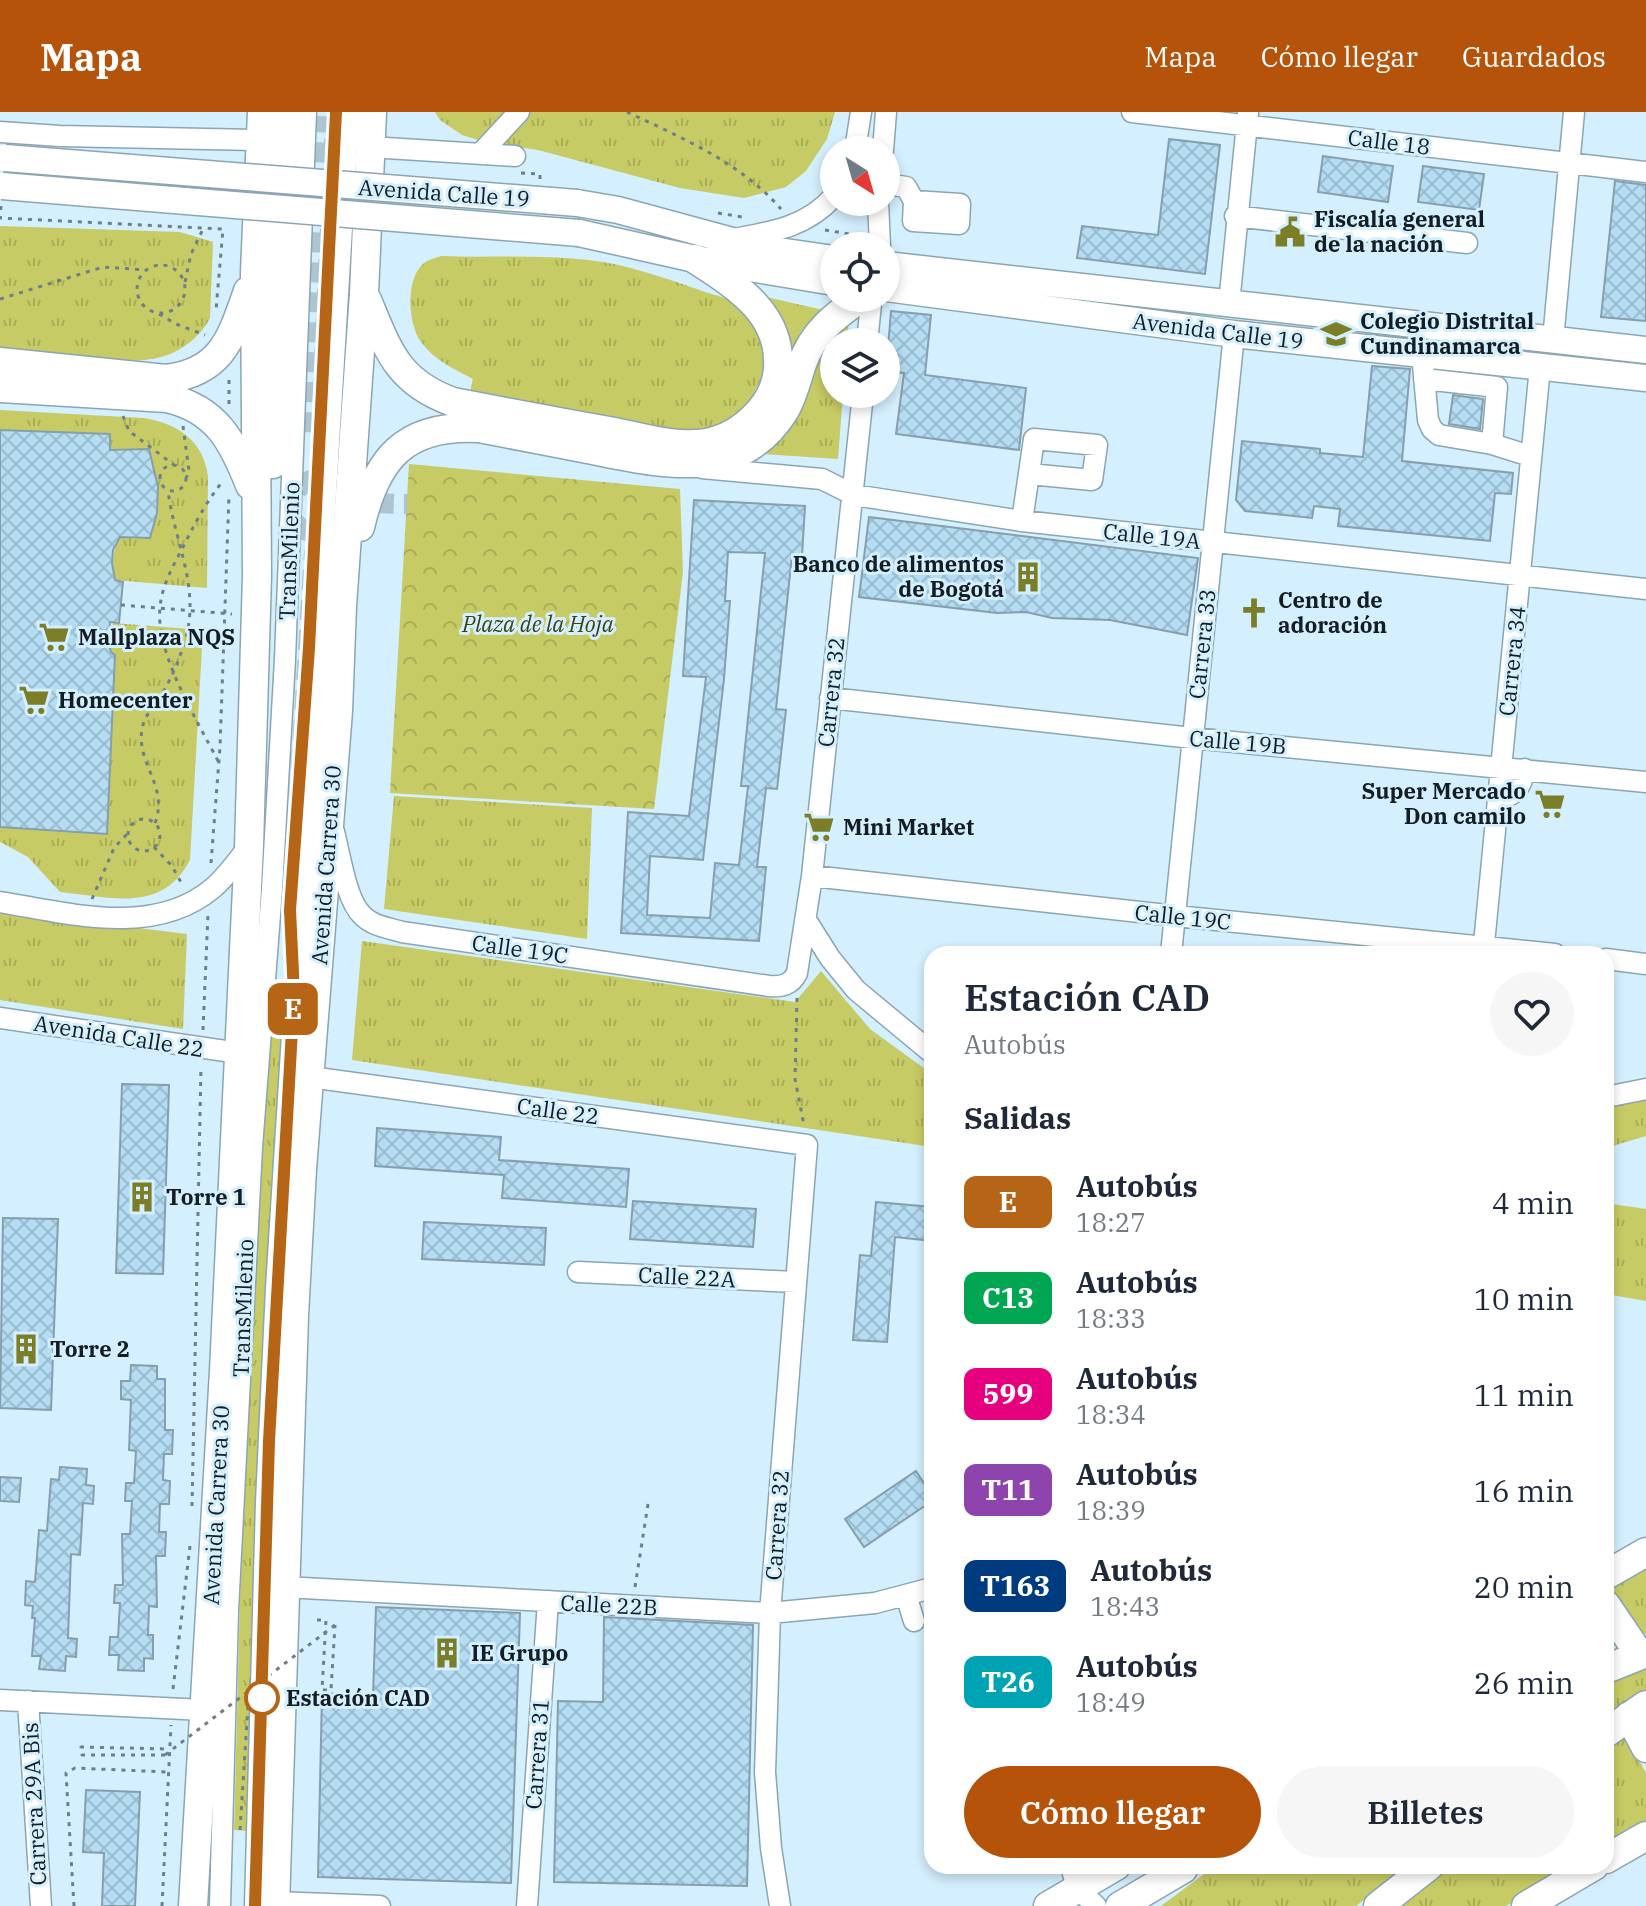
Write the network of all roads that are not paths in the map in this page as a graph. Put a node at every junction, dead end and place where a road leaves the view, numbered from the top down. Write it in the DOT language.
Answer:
graph roads {
  1 [pos="288,112"];
  2 [pos="372,112"];
  3 [pos="519,112"];
  4 [pos="861,112"];
  5 [pos="886,112"];
  6 [pos="1132,112"];
  7 [pos="1574,112"];
  8 [pos="327,114"];
  9 [pos="1247,119"];
  10 [pos="262,126"];
  11 [pos="0,132"];
  12 [pos="857,136"];
  13 [pos="884,136"];
  14 [pos="370,147"];
  15 [pos="480,154"];
  16 [pos="515,156"];
  17 [pos="2,158"];
  18 [pos="1570,163"];
  19 [pos="1646,172"];
  20 [pos="900,186"];
  21 [pos="1,191"];
  22 [pos="914,201"];
  23 [pos="820,210"];
  24 [pos="1235,216"];
  25 [pos="729,240"];
  26 [pos="1467,243"];
  27 [pos="900,256"];
  28 [pos="820,257"];
  29 [pos="695,259"];
  30 [pos="255,272"];
  31 [pos="820,280"];
  32 [pos="364,294"];
  33 [pos="900,300"];
  34 [pos="1229,304"];
  35 [pos="842,312"];
  36 [pos="1234,334"];
  37 [pos="1553,340"];
  38 [pos="1646,350"];
  39 [pos="0,362"];
  40 [pos="1423,367"];
  41 [pos="1540,367"];
  42 [pos="1646,378"];
  43 [pos="0,388"];
  44 [pos="862,408"];
  45 [pos="1492,444"];
  46 [pos="1530,456"];
  47 [pos="662,464"];
  48 [pos="1029,474"];
  49 [pos="854,495"];
  50 [pos="256,501"];
  51 [pos="1022,521"];
  52 [pos="1213,542"];
  53 [pos="257,576"];
  54 [pos="1522,576"];
  55 [pos="1646,589"];
  56 [pos="342,606"];
  57 [pos="830,698"];
  58 [pos="1192,738"];
  59 [pos="1501,766"];
  60 [pos="1525,769"];
  61 [pos="1646,782"];
  62 [pos="1498,797"];
  63 [pos="330,816"];
  64 [pos="249,846"];
  65 [pos="812,876"];
  66 [pos="0,902"];
  67 [pos="1176,916"];
  68 [pos="806,920"];
  69 [pos="1172,946"];
  70 [pos="1447,946"];
  71 [pos="1483,946"];
  72 [pos="1614,960"];
  73 [pos="1646,964"];
  74 [pos="791,979"];
  75 [pos="264,990"];
  76 [pos="294,994"];
  77 [pos="0,1018"];
  78 [pos="924,1046"];
  79 [pos="239,1053"];
  80 [pos="310,1077"];
  81 [pos="1646,1089"];
  82 [pos="1614,1095"];
  83 [pos="807,1145"];
  84 [pos="578,1272"];
  85 [pos="796,1282"];
  86 [pos="1646,1552"];
  87 [pos="1614,1570"];
  88 [pos="284,1587"];
  89 [pos="924,1590"];
  90 [pos="906,1595"];
  91 [pos="548,1601"];
  92 [pos="770,1613"];
  93 [pos="1614,1616"];
  94 [pos="914,1621"];
  95 [pos="1643,1654"];
  96 [pos="1614,1666"];
  97 [pos="0,1700"];
  98 [pos="28,1701"];
  99 [pos="1637,1710"];
  100 [pos="214,1717"];
  101 [pos="262,1725"];
  102 [pos="1614,1727"];
  103 [pos="1646,1748"];
  104 [pos="1646,1836"];
  105 [pos="1614,1854"];
  106 [pos="1103,1874"];
  107 [pos="1176,1874"];
  108 [pos="1179,1874"];
  109 [pos="1419,1874"];
  110 [pos="1580,1874"];
  111 [pos="1081,1887"];
  112 [pos="268,1905"];
  113 [pos="41,1906"];
  114 [pos="193,1906"];
  115 [pos="220,1906"];
  116 [pos="380,1906"];
  117 [pos="527,1906"];
  118 [pos="780,1906"];
  119 [pos="1048,1906"];
  120 [pos="1120,1906"];
  121 [pos="1139,1906"];
  122 [pos="1378,1906"];
  123 [pos="1526,1906"];
  1 -- 53 [label="highway, Avenida Carrera 30"];
  2 -- 14 [label="highway, Avenida Carrera 30"];
  3 -- 15 [label="street"];
  4 -- 12 [label="street"];
  5 -- 13 [label="street"];
  6 -- 9 [label="street, Calle 18"];
  7 -- 18 [label="street"];
  8 -- 75 [label="street, TransMilenio"];
  8 -- 76 [label="street, TransMilenio"];
  9 -- 18 [label="street, Calle 18"];
  9 -- 24 [label="street"];
  10 -- 11 [label="street"];
  10 -- 30 [label="highway, Avenida Carrera 30"];
  14 -- 15 [label="street"];
  14 -- 32 [label="highway, Avenida Carrera 30"];
  15 -- 16 [label="street"];
  17 -- 25 [label="main road, Avenida Calle 19, bridge"];
  18 -- 19 [label="street, Calle 18"];
  18 -- 37 [label="street"];
  20 -- 22 [label="street"];
  21 -- 29 [label="main road, Avenida Calle 19, bridge"];
  23 -- 25 [label="street"];
  24 -- 26 [label="street"];
  24 -- 34 [label="street"];
  25 -- 28 [label="main road, Avenida Calle 19"];
  27 -- 34 [label="main road, Avenida Calle 19"];
  29 -- 31 [label="main road, Avenida Calle 19"];
  29 -- 32 [label="highway"];
  30 -- 39 [label="highway"];
  30 -- 50 [label="highway, Avenida Carrera 30"];
  32 -- 56 [label="highway, Avenida Carrera 30"];
  33 -- 36 [label="main road, Avenida Calle 19"];
  34 -- 37 [label="main road, Avenida Calle 19"];
  35 -- 47 [label="highway"];
  36 -- 40 [label="main road, Avenida Calle 19"];
  36 -- 52 [label="street, Carrera 33"];
  37 -- 38 [label="main road, Avenida Calle 19"];
  40 -- 41 [label="main road, Avenida Calle 19"];
  40 -- 45 [label="street"];
  40 -- 45 [label="street"];
  41 -- 42 [label="main road, Avenida Calle 19"];
  41 -- 46 [label="street, Carrera 34"];
  43 -- 50 [label="highway"];
  44 -- 49 [label="street, Carrera 32"];
  45 -- 46 [label="street"];
  46 -- 54 [label="street, Carrera 34"];
  47 -- 49 [label="street, Calle 19A"];
  47 -- 56 [label="highway"];
  48 -- 51 [label="street"];
  49 -- 51 [label="street, Calle 19A"];
  49 -- 57 [label="street, Carrera 32"];
  50 -- 53 [label="highway, Avenida Carrera 30"];
  51 -- 52 [label="street, Calle 19A"];
  52 -- 54 [label="street, Calle 19A"];
  52 -- 58 [label="street, Carrera 33"];
  53 -- 64 [label="highway, Avenida Carrera 30"];
  54 -- 55 [label="street, Calle 19A"];
  54 -- 59 [label="street, Carrera 34"];
  56 -- 63 [label="highway, Avenida Carrera 30"];
  57 -- 58 [label="street, Calle 19B"];
  57 -- 65 [label="street, Carrera 32"];
  58 -- 59 [label="street, Calle 19B"];
  58 -- 67 [label="street, Carrera 33"];
  59 -- 60 [label="street, Calle 19B"];
  59 -- 62 [label="street, Carrera 34"];
  60 -- 61 [label="street, Calle 19B"];
  60 -- 62 [label="street"];
  62 -- 71 [label="street, Carrera 34"];
  63 -- 74 [label="street, Calle 19C"];
  63 -- 80 [label="highway, Avenida Carrera 30"];
  64 -- 66 [label="street"];
  64 -- 79 [label="highway, Avenida Carrera 30"];
  65 -- 67 [label="street, Calle 19C"];
  65 -- 68 [label="street, Carrera 32"];
  67 -- 69 [label="street, Carrera 33"];
  67 -- 70 [label="street, Calle 19C"];
  68 -- 74 [label="street, Carrera 32"];
  68 -- 78 [label="street"];
  72 -- 73 [label="street"];
  75 -- 76 [label="street, TransMilenio"];
  75 -- 100 [label="street, TransMilenio"];
  76 -- 101 [label="street, TransMilenio"];
  77 -- 79 [label="street, Avenida Calle 22"];
  79 -- 100 [label="highway, Avenida Carrera 30"];
  80 -- 83 [label="street, Calle 22"];
  80 -- 88 [label="highway, Avenida Carrera 30"];
  81 -- 82 [label="street"];
  83 -- 85 [label="street, Carrera 32"];
  84 -- 85 [label="street, Calle 22A"];
  85 -- 92 [label="street, Carrera 32"];
  86 -- 87 [label="highway"];
  88 -- 91 [label="street, Calle 22B"];
  88 -- 112 [label="highway, Avenida Carrera 30"];
  89 -- 90 [label="street, Calle 22B"];
  90 -- 92 [label="street, Calle 22B"];
  90 -- 94 [label="street"];
  91 -- 92 [label="street, Calle 22B"];
  91 -- 117 [label="street, Carrera 31"];
  92 -- 118 [label="street, Carrera 32"];
  93 -- 95 [label="highway"];
  95 -- 96 [label="highway"];
  97 -- 98 [label="street"];
  98 -- 100 [label="street"];
  98 -- 113 [label="street, Carrera 29A Bis"];
  99 -- 102 [label="highway"];
  99 -- 103 [label="highway"];
  100 -- 101 [label="street"];
  100 -- 114 [label="highway, Avenida Carrera 30"];
  100 -- 115 [label="street, TransMilenio"];
  101 -- 112 [label="street, TransMilenio"];
  104 -- 105 [label="highway"];
  106 -- 111 [label="highway"];
  107 -- 120 [label="highway"];
  108 -- 121 [label="highway"];
  109 -- 122 [label="highway"];
  110 -- 123 [label="highway"];
  111 -- 119 [label="highway"];
  112 -- 116 [label="street"];
}
